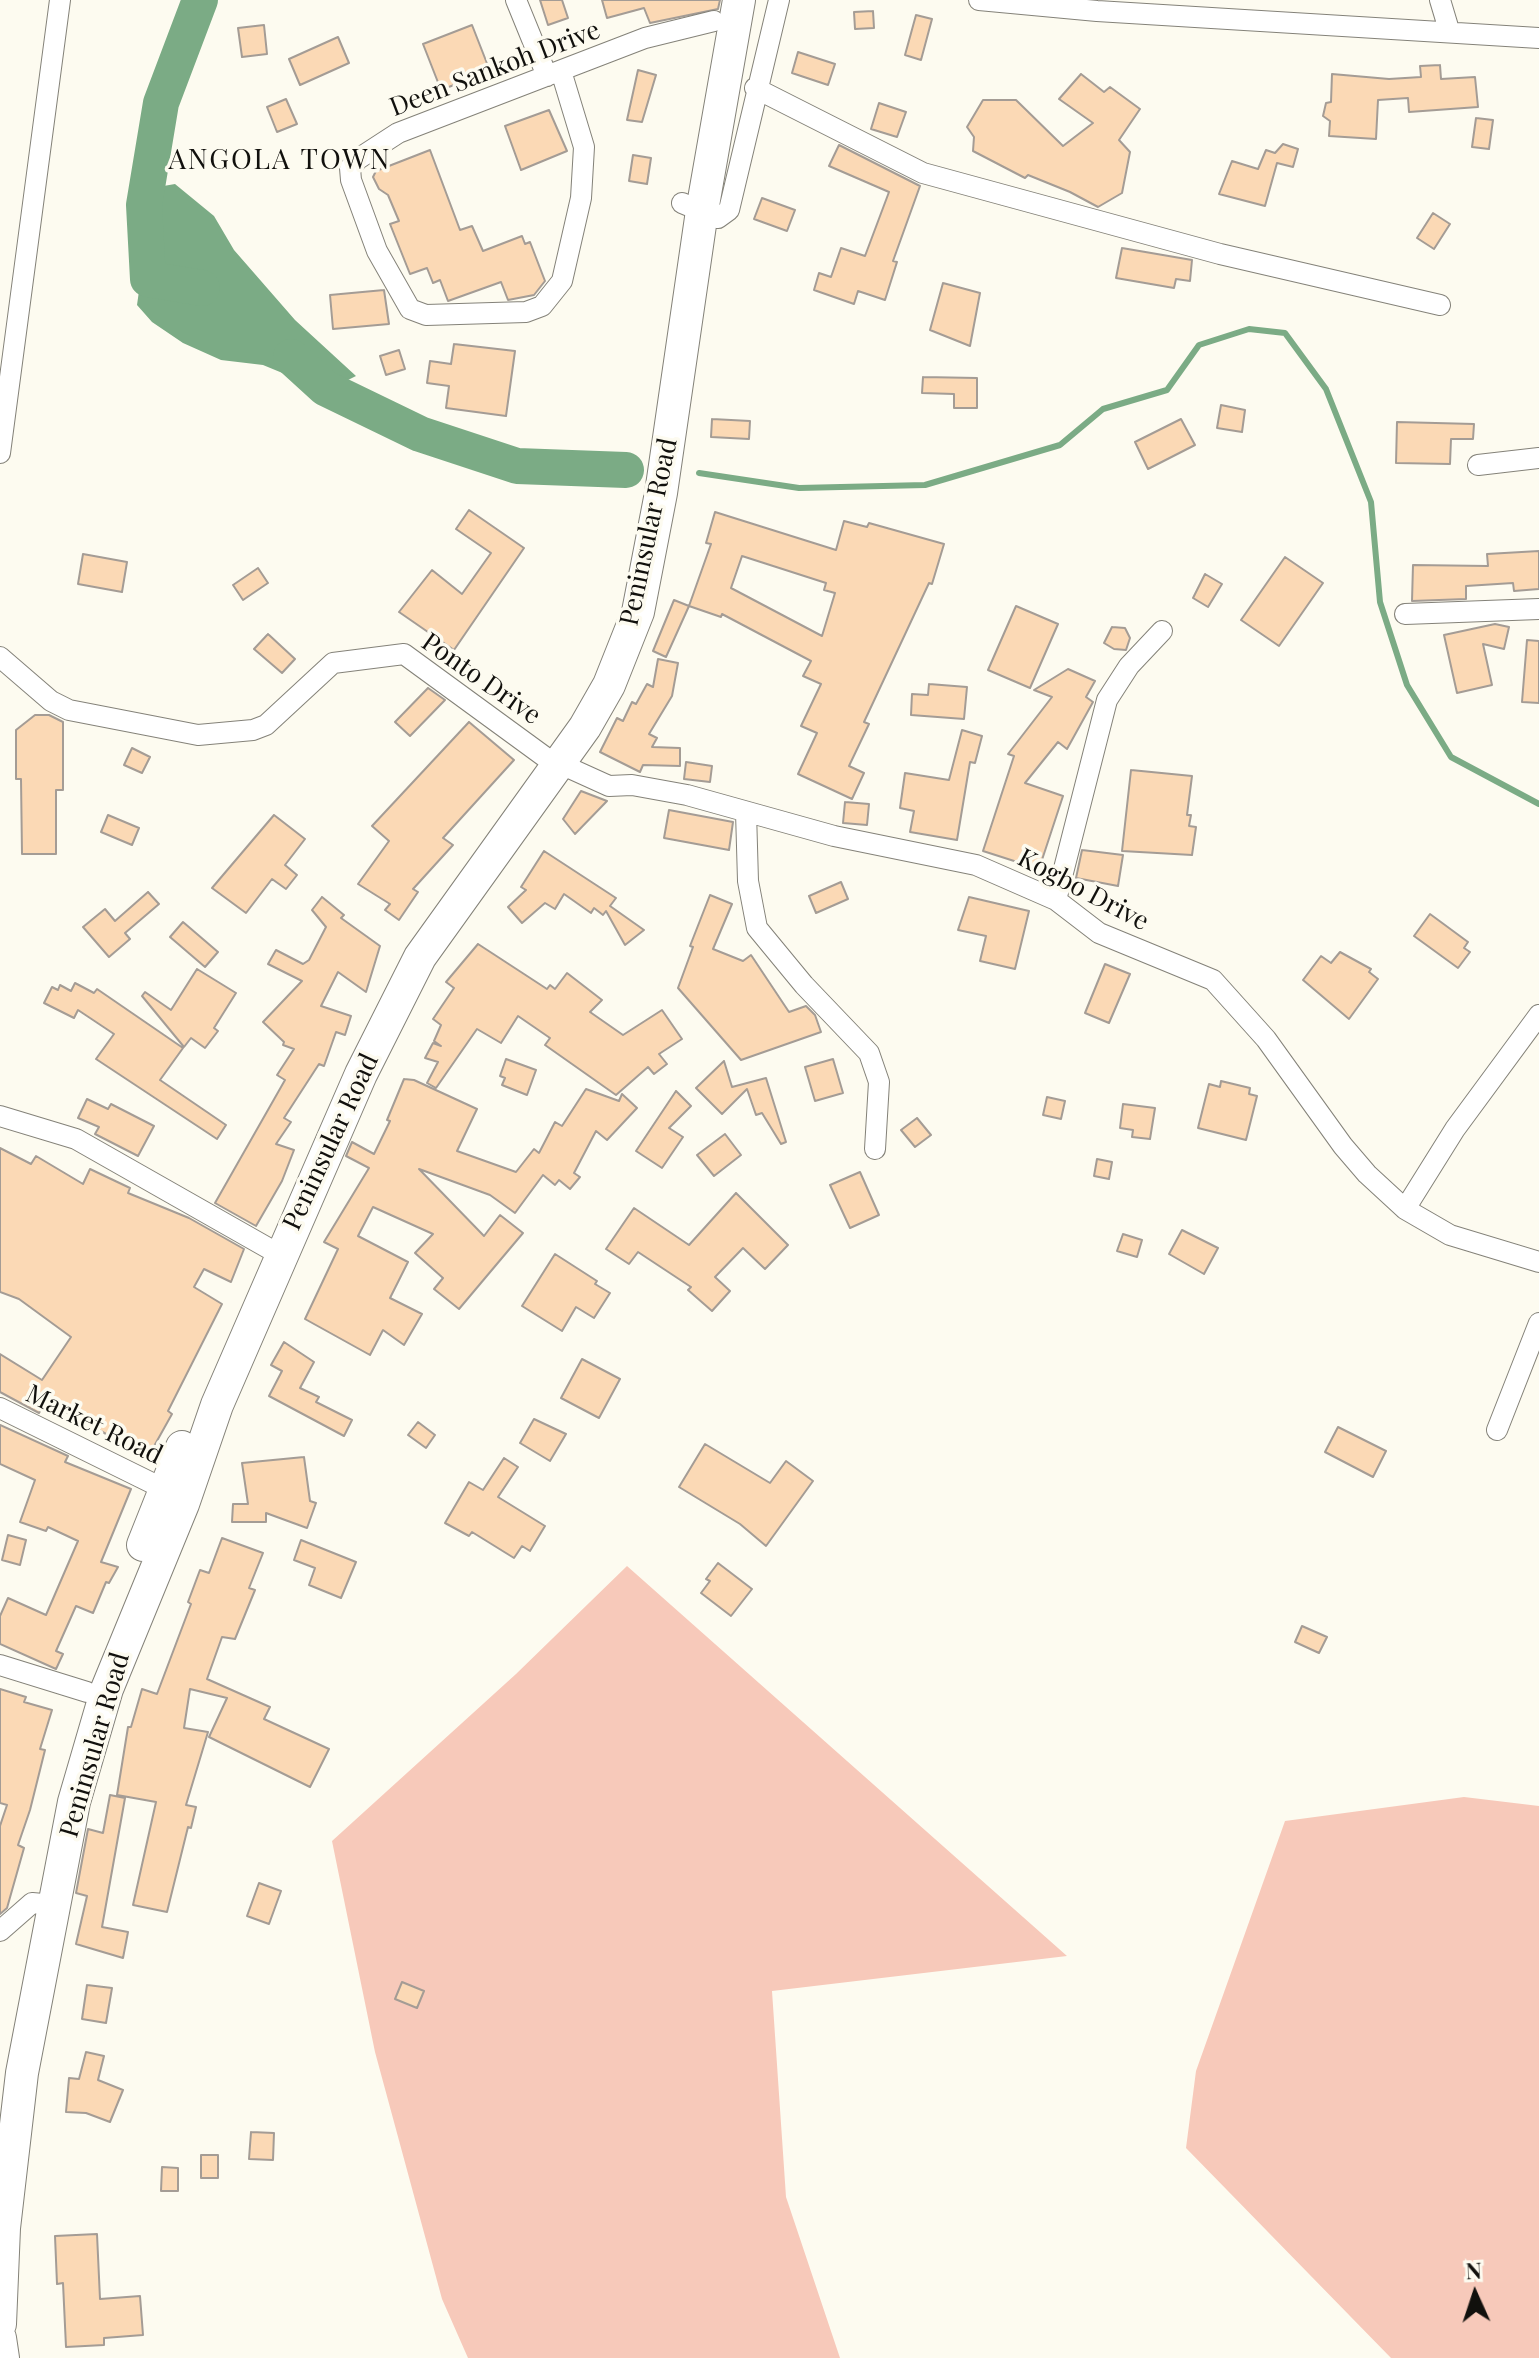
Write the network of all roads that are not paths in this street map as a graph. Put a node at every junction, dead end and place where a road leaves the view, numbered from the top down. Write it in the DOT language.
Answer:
graph roads {
  1 [pos="60,0"];
  2 [pos="516,0"];
  3 [pos="739,0"];
  4 [pos="779,0"];
  5 [pos="979,0"];
  6 [pos="1440,0"];
  7 [pos="1058,4"];
  8 [pos="715,11"];
  9 [pos="1449,30"];
  10 [pos="1539,38"];
  11 [pos="554,73"];
  12 [pos="755,88"];
  13 [pos="692,207"];
  14 [pos="1440,305"];
  15 [pos="0,453"];
  16 [pos="1539,458"];
  17 [pos="1478,465"];
  18 [pos="1539,609"];
  19 [pos="1405,614"];
  20 [pos="1162,631"];
  21 [pos="0,657"];
  22 [pos="553,761"];
  23 [pos="746,812"];
  24 [pos="1056,900"];
  25 [pos="1539,1015"];
  26 [pos="0,1116"];
  27 [pos="875,1149"];
  28 [pos="1405,1209"];
  29 [pos="268,1248"];
  30 [pos="1539,1262"];
  31 [pos="1539,1323"];
  32 [pos="0,1408"];
  33 [pos="1497,1430"];
  34 [pos="164,1489"];
  35 [pos="0,1665"];
  36 [pos="87,1692"];
  37 [pos="43,1904"];
  38 [pos="0,1931"];
  39 [pos="0,2101"];
  40 [pos="0,2324"];
  41 [pos="0,2338"];
  42 [pos="3,2358"];
  1 -- 15 [label="street"];
  2 -- 11 [label="street"];
  3 -- 13 [label="main road, Peninsular Road"];
  4 -- 12 [label="street"];
  5 -- 7 [label="street"];
  6 -- 9 [label="street"];
  7 -- 9 [label="street"];
  8 -- 11 [label="street, Deen Sankoh Drive"];
  8 -- 13 [label="main road, Peninsular Road"];
  9 -- 10 [label="street"];
  11 -- 11 [label="street, Deen Sankoh Drive"];
  12 -- 13 [label="street"];
  12 -- 14 [label="street"];
  13 -- 22 [label="main road, Peninsular Road"];
  16 -- 17 [label="street"];
  18 -- 19 [label="street"];
  20 -- 24 [label="street"];
  21 -- 22 [label="street, Ponto Drive"];
  22 -- 23 [label="street, Kogbo Drive"];
  22 -- 29 [label="main road, Peninsular Road"];
  22 -- 37 [label="main road, Peninsular Road"];
  23 -- 24 [label="street, Kogbo Drive"];
  23 -- 27 [label="street"];
  24 -- 28 [label="street, Kogbo Drive"];
  25 -- 28 [label="street"];
  26 -- 29 [label="street"];
  28 -- 30 [label="street, Kogbo Drive"];
  29 -- 34 [label="main road, Peninsular Road"];
  31 -- 33 [label="street"];
  32 -- 34 [label="street, Market Road"];
  34 -- 36 [label="main road, Peninsular Road"];
  35 -- 36 [label="street"];
  36 -- 37 [label="main road, Peninsular Road"];
  37 -- 38 [label="street"];
  37 -- 39 [label="main road, Peninsular Road"];
  37 -- 40 [label="main road, Peninsular Road"];
  41 -- 42 [label="main road"];
}
